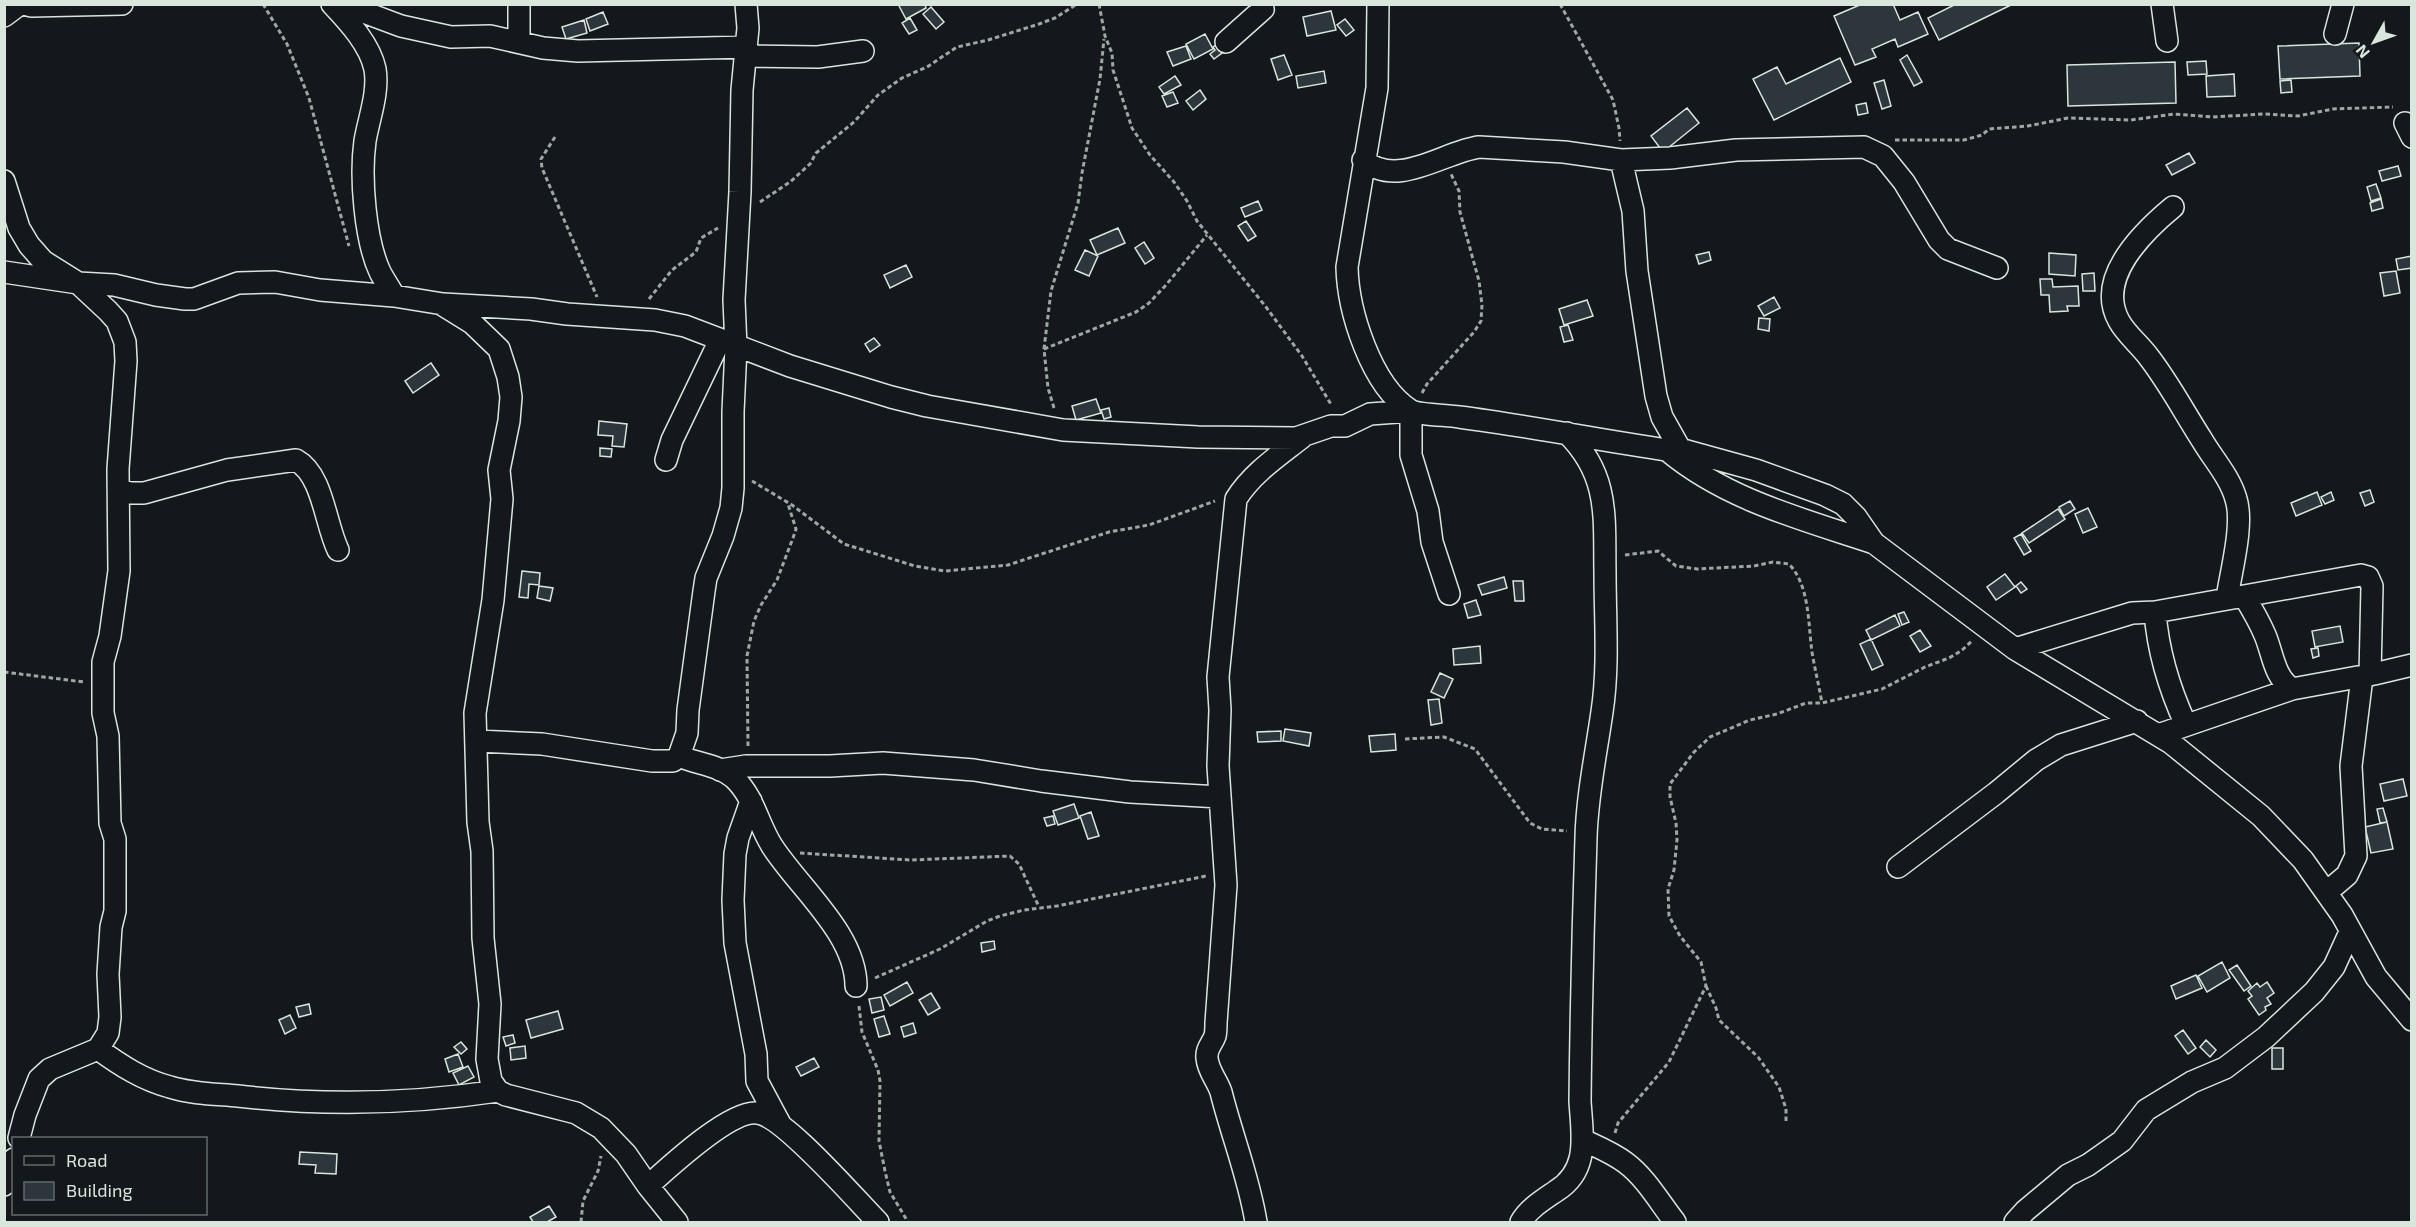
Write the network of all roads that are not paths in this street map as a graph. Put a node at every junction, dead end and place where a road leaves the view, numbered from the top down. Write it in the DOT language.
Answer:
graph roads {
  1 [pos="22,4"];
  2 [pos="122,4"];
  3 [pos="332,4"];
  4 [pos="342,4"];
  5 [pos="519,4"];
  6 [pos="746,4"];
  7 [pos="1261,4"];
  8 [pos="1378,4"];
  9 [pos="2162,4"];
  10 [pos="2343,4"];
  11 [pos="4,16"];
  12 [pos="2335,34"];
  13 [pos="2166,41"];
  14 [pos="519,42"];
  15 [pos="1226,42"];
  16 [pos="746,51"];
  17 [pos="863,51"];
  18 [pos="1363,160"];
  19 [pos="1624,160"];
  20 [pos="4,181"];
  21 [pos="2173,207"];
  22 [pos="1997,268"];
  23 [pos="4,272"];
  24 [pos="78,283"];
  25 [pos="394,296"];
  26 [pos="443,304"];
  27 [pos="728,344"];
  28 [pos="1411,411"];
  29 [pos="1567,433"];
  30 [pos="1306,435"];
  31 [pos="1674,450"];
  32 [pos="666,460"];
  33 [pos="119,490"];
  34 [pos="1874,543"];
  35 [pos="338,550"];
  36 [pos="1449,594"];
  37 [pos="2235,597"];
  38 [pos="2155,612"];
  39 [pos="2015,649"];
  40 [pos="2412,665"];
  41 [pos="2366,676"];
  42 [pos="2292,689"];
  43 [pos="2137,721"];
  44 [pos="2186,725"];
  45 [pos="2158,735"];
  46 [pos="477,741"];
  47 [pos="679,756"];
  48 [pos="720,770"];
  49 [pos="1220,796"];
  50 [pos="751,801"];
  51 [pos="1898,867"];
  52 [pos="2327,892"];
  53 [pos="2350,932"];
  54 [pos="856,987"];
  55 [pos="2412,1020"];
  56 [pos="98,1049"];
  57 [pos="498,1090"];
  58 [pos="780,1124"];
  59 [pos="19,1137"];
  60 [pos="1583,1140"];
  61 [pos="12,1164"];
  62 [pos="4,1185"];
  63 [pos="648,1186"];
  64 [pos="677,1222"];
  65 [pos="878,1222"];
  66 [pos="1256,1222"];
  67 [pos="1521,1222"];
  68 [pos="1675,1222"];
  69 [pos="2015,1222"];
  1 -- 2 [label="street"];
  1 -- 11 [label="street"];
  3 -- 25 [label="street"];
  4 -- 14 [label="street"];
  5 -- 14 [label="street"];
  6 -- 16 [label="street"];
  7 -- 15 [label="street"];
  8 -- 18 [label="street"];
  9 -- 13 [label="street"];
  10 -- 12 [label="street"];
  14 -- 16 [label="street"];
  16 -- 17 [label="street"];
  16 -- 27 [label="street"];
  18 -- 19 [label="street"];
  18 -- 28 [label="street"];
  19 -- 22 [label="street"];
  19 -- 31 [label="street"];
  20 -- 24 [label="street"];
  21 -- 37 [label="street"];
  23 -- 24 [label="street"];
  24 -- 25 [label="street"];
  24 -- 33 [label="street"];
  25 -- 26 [label="street"];
  26 -- 27 [label="street"];
  26 -- 46 [label="street"];
  27 -- 30 [label="street"];
  27 -- 32 [label="street"];
  27 -- 47 [label="street"];
  28 -- 29 [label="street"];
  28 -- 30 [label="street"];
  28 -- 36 [label="street"];
  29 -- 31 [label="street"];
  29 -- 60 [label="street"];
  30 -- 49 [label="street"];
  31 -- 34 [label="street"];
  31 -- 34 [label="street"];
  33 -- 35 [label="street"];
  33 -- 56 [label="street"];
  34 -- 39 [label="street"];
  37 -- 38 [label="street"];
  37 -- 41 [label="street"];
  37 -- 42 [label="street"];
  38 -- 39 [label="street"];
  38 -- 44 [label="street"];
  39 -- 43 [label="street"];
  40 -- 41 [label="street"];
  41 -- 42 [label="street"];
  41 -- 52 [label="street"];
  42 -- 44 [label="street"];
  43 -- 45 [label="street"];
  43 -- 51 [label="street"];
  44 -- 45 [label="street"];
  45 -- 52 [label="street"];
  46 -- 47 [label="street"];
  46 -- 57 [label="street"];
  47 -- 48 [label="street"];
  48 -- 49 [label="street"];
  48 -- 50 [label="street"];
  49 -- 66 [label="street"];
  50 -- 54 [label="street"];
  50 -- 58 [label="street"];
  52 -- 53 [label="street"];
  53 -- 55 [label="street"];
  53 -- 69 [label="street"];
  56 -- 57 [label="street"];
  56 -- 59 [label="street"];
  57 -- 63 [label="street"];
  58 -- 63 [label="street"];
  58 -- 65 [label="street"];
  60 -- 67 [label="street"];
  60 -- 68 [label="street"];
  61 -- 62 [label="street"];
  63 -- 64 [label="street"];
}
